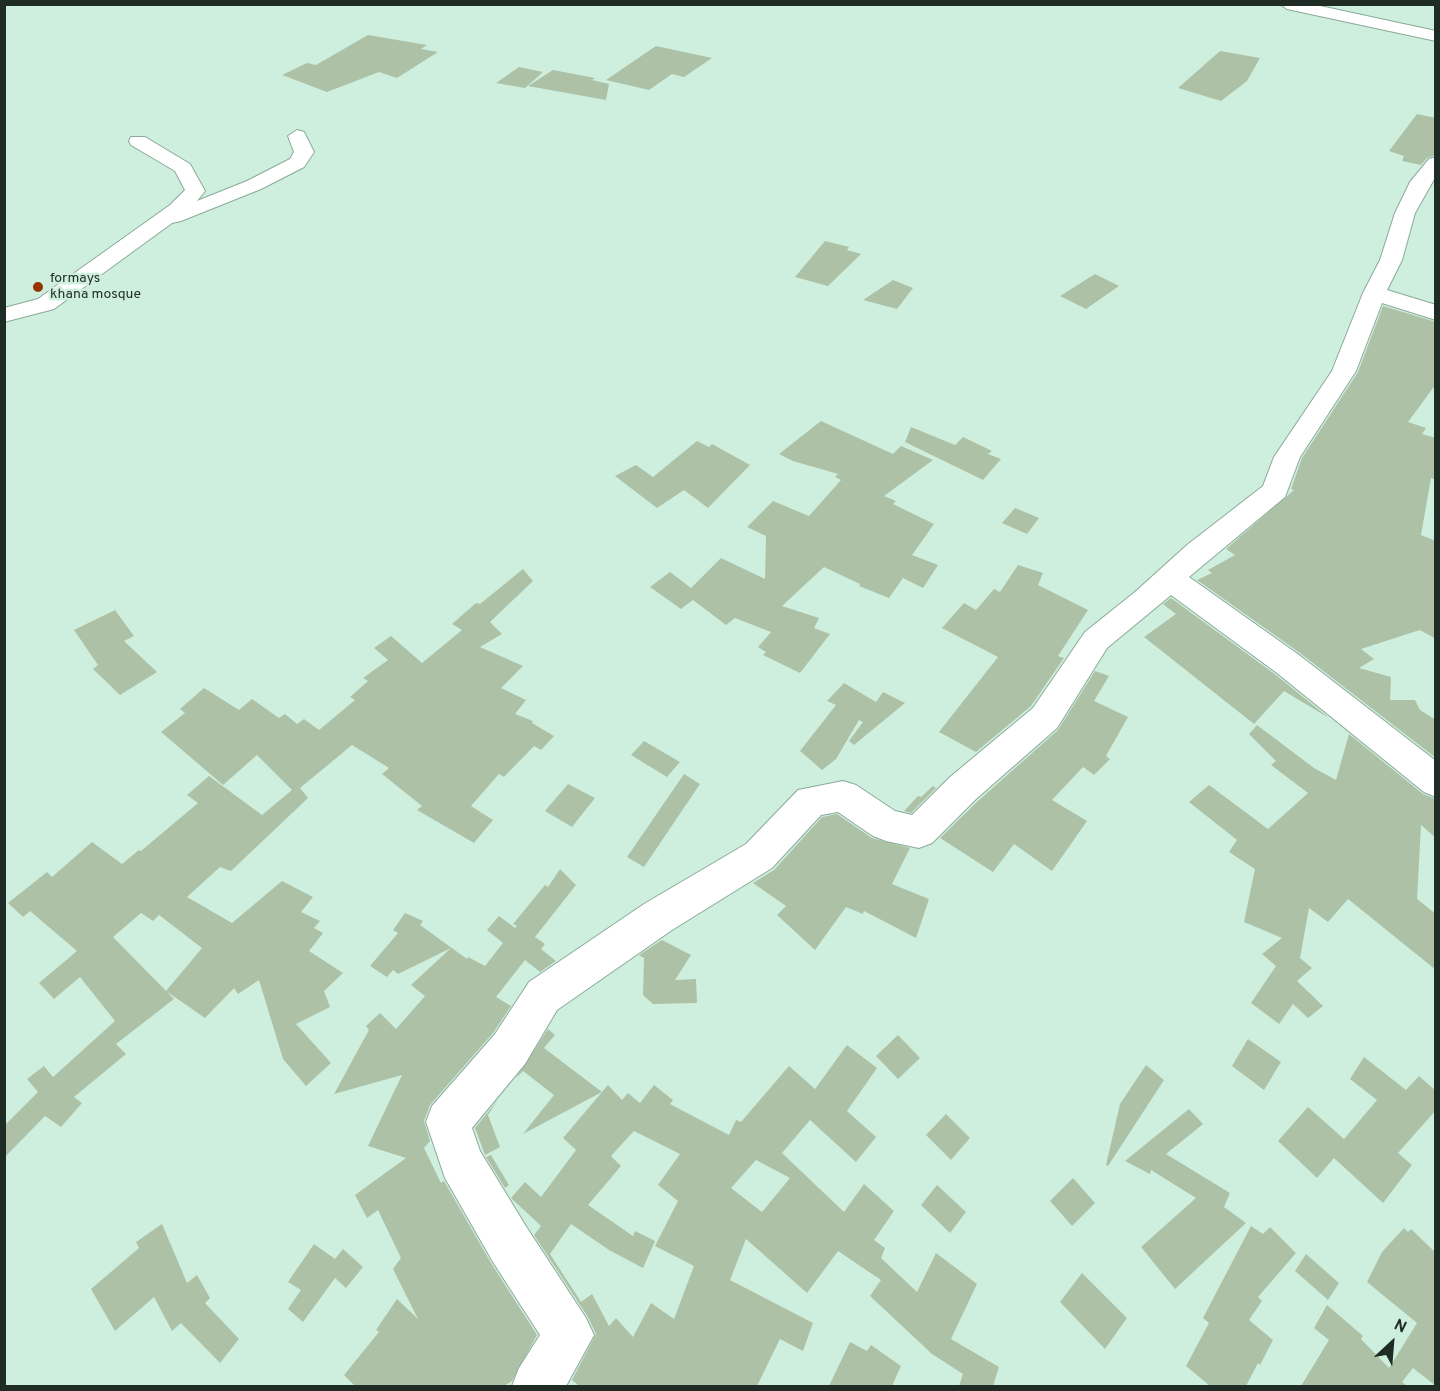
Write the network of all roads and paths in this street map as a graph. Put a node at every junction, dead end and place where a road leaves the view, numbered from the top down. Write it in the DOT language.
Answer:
graph roads {
  1 [pos="1287,4"];
  2 [pos="1436,36"];
  3 [pos="297,136"];
  4 [pos="138,141"];
  5 [pos="1436,163"];
  6 [pos="159,222"];
  7 [pos="1374,293"];
  8 [pos="1436,313"];
  9 [pos="4,315"];
  10 [pos="1169,578"];
  11 [pos="1436,782"];
  12 [pos="537,1386"];
  1 -- 2 [label="street"];
  3 -- 6 [label="street"];
  4 -- 6 [label="street"];
  5 -- 7 [label="street"];
  6 -- 9 [label="street"];
  7 -- 8 [label="street"];
  7 -- 10 [label="street"];
  10 -- 11 [label="street"];
  10 -- 12 [label="street"];
}
